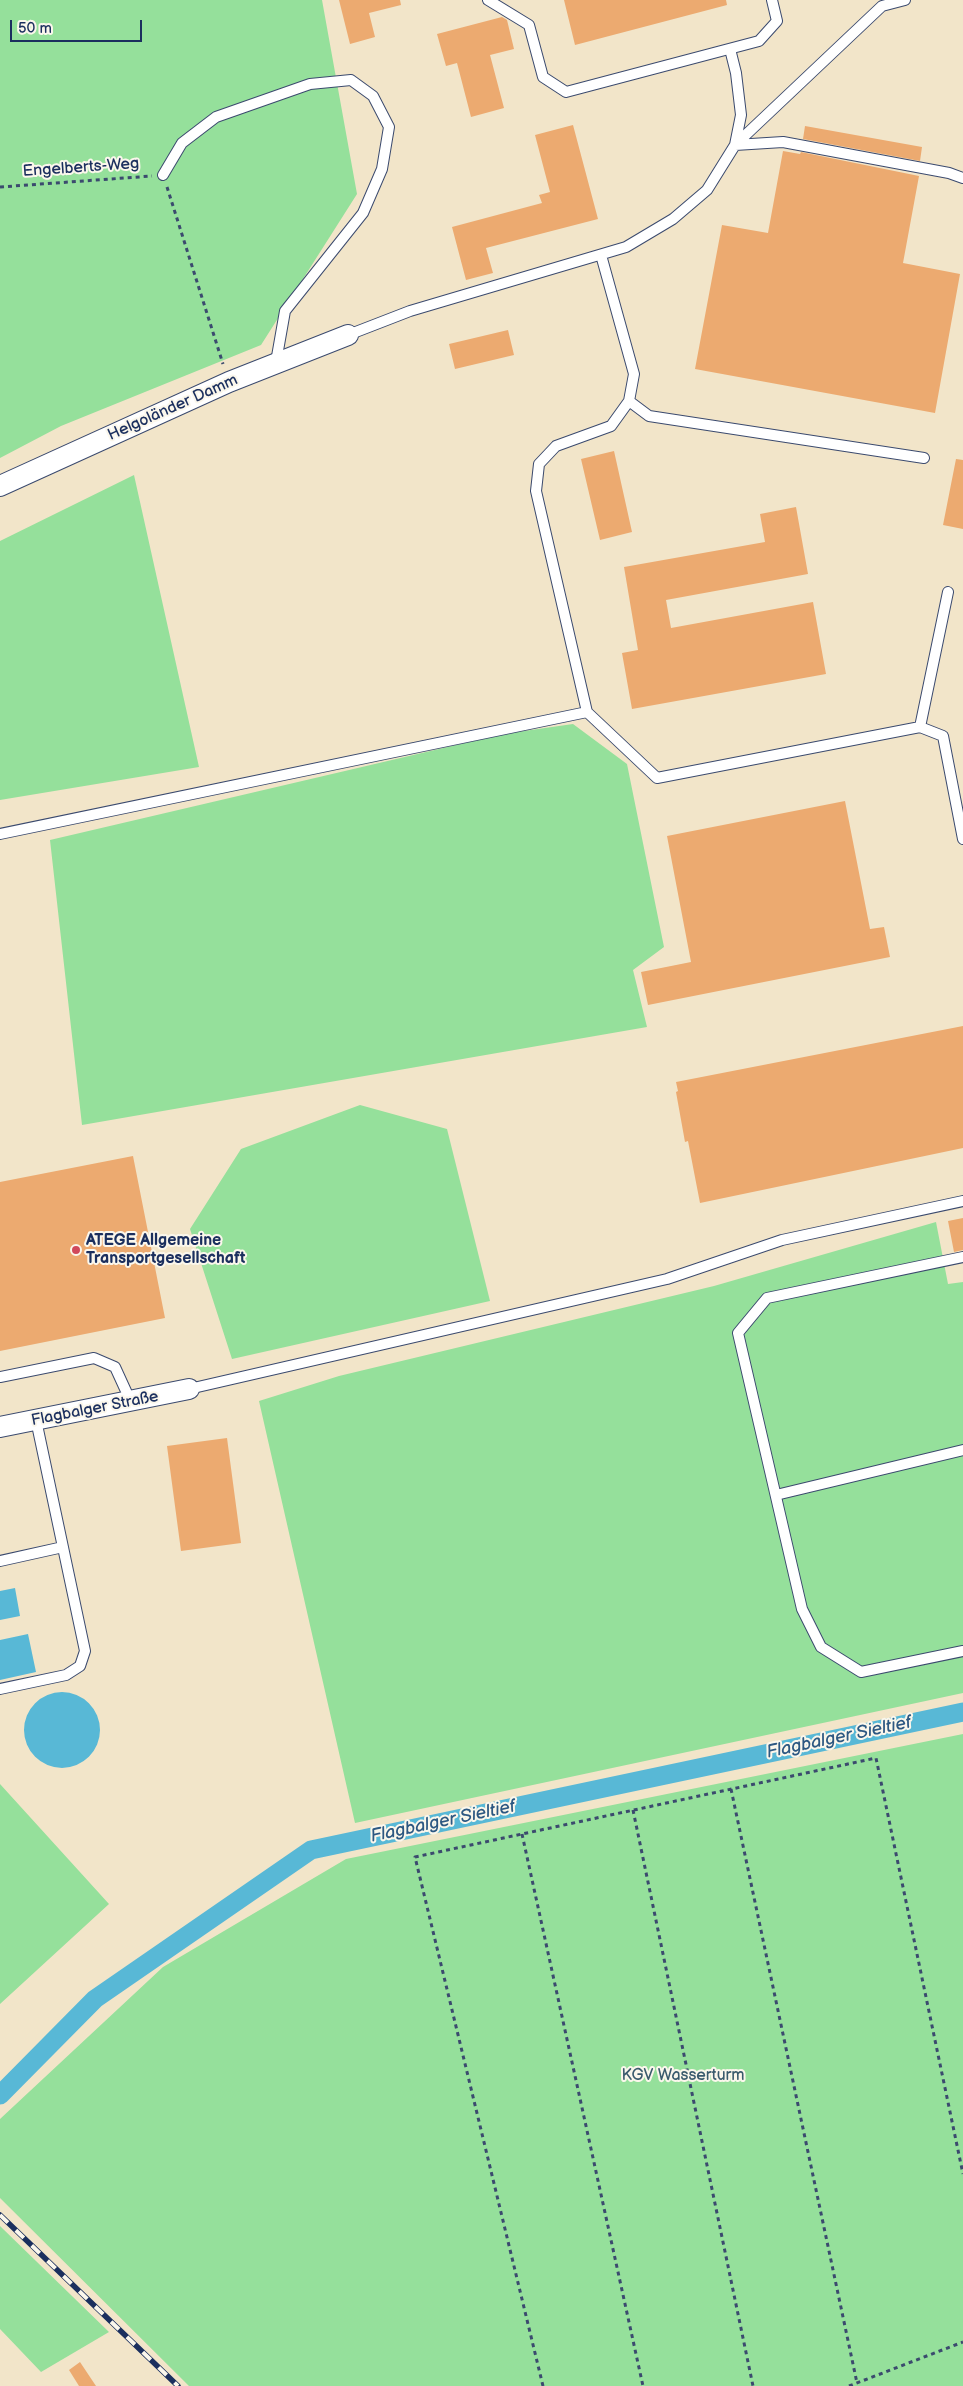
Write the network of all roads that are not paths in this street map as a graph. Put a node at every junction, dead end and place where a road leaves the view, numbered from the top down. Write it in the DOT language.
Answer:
graph roads {
  1 [pos="488,0"];
  2 [pos="772,0"];
  3 [pos="905,0"];
  4 [pos="730,49"];
  5 [pos="735,145"];
  6 [pos="163,175"];
  7 [pos="963,178"];
  8 [pos="601,254"];
  9 [pos="348,335"];
  10 [pos="276,362"];
  11 [pos="629,401"];
  12 [pos="924,458"];
  13 [pos="0,486"];
  14 [pos="948,592"];
  15 [pos="587,712"];
  16 [pos="920,727"];
  17 [pos="0,834"];
  18 [pos="963,839"];
  19 [pos="963,1201"];
  20 [pos="963,1257"];
  21 [pos="0,1377"];
  22 [pos="189,1389"];
  23 [pos="131,1402"];
  24 [pos="36,1420"];
  25 [pos="0,1427"];
  26 [pos="963,1450"];
  27 [pos="776,1495"];
  28 [pos="63,1547"];
  29 [pos="0,1561"];
  30 [pos="963,1651"];
  31 [pos="0,1689"];
  1 -- 4 [label="lane"];
  2 -- 4 [label="lane"];
  3 -- 5 [label="lane"];
  4 -- 5 [label="lane"];
  5 -- 7 [label="lane"];
  5 -- 8 [label="lane"];
  6 -- 10 [label="lane"];
  8 -- 9 [label="lane"];
  8 -- 11 [label="lane"];
  9 -- 10 [label="street, Helgoländer Damm"];
  10 -- 13 [label="street, Helgoländer Damm"];
  11 -- 12 [label="lane"];
  11 -- 15 [label="lane"];
  14 -- 16 [label="lane"];
  15 -- 16 [label="lane"];
  15 -- 17 [label="lane"];
  16 -- 18 [label="lane"];
  19 -- 22 [label="lane"];
  20 -- 27 [label="lane"];
  21 -- 23 [label="lane"];
  22 -- 23 [label="street, Flagbalger Straße"];
  23 -- 24 [label="street, Flagbalger Straße"];
  24 -- 25 [label="street, Flagbalger Straße"];
  24 -- 28 [label="lane"];
  26 -- 27 [label="lane"];
  27 -- 30 [label="lane"];
  28 -- 29 [label="lane"];
  28 -- 31 [label="lane"];
}
